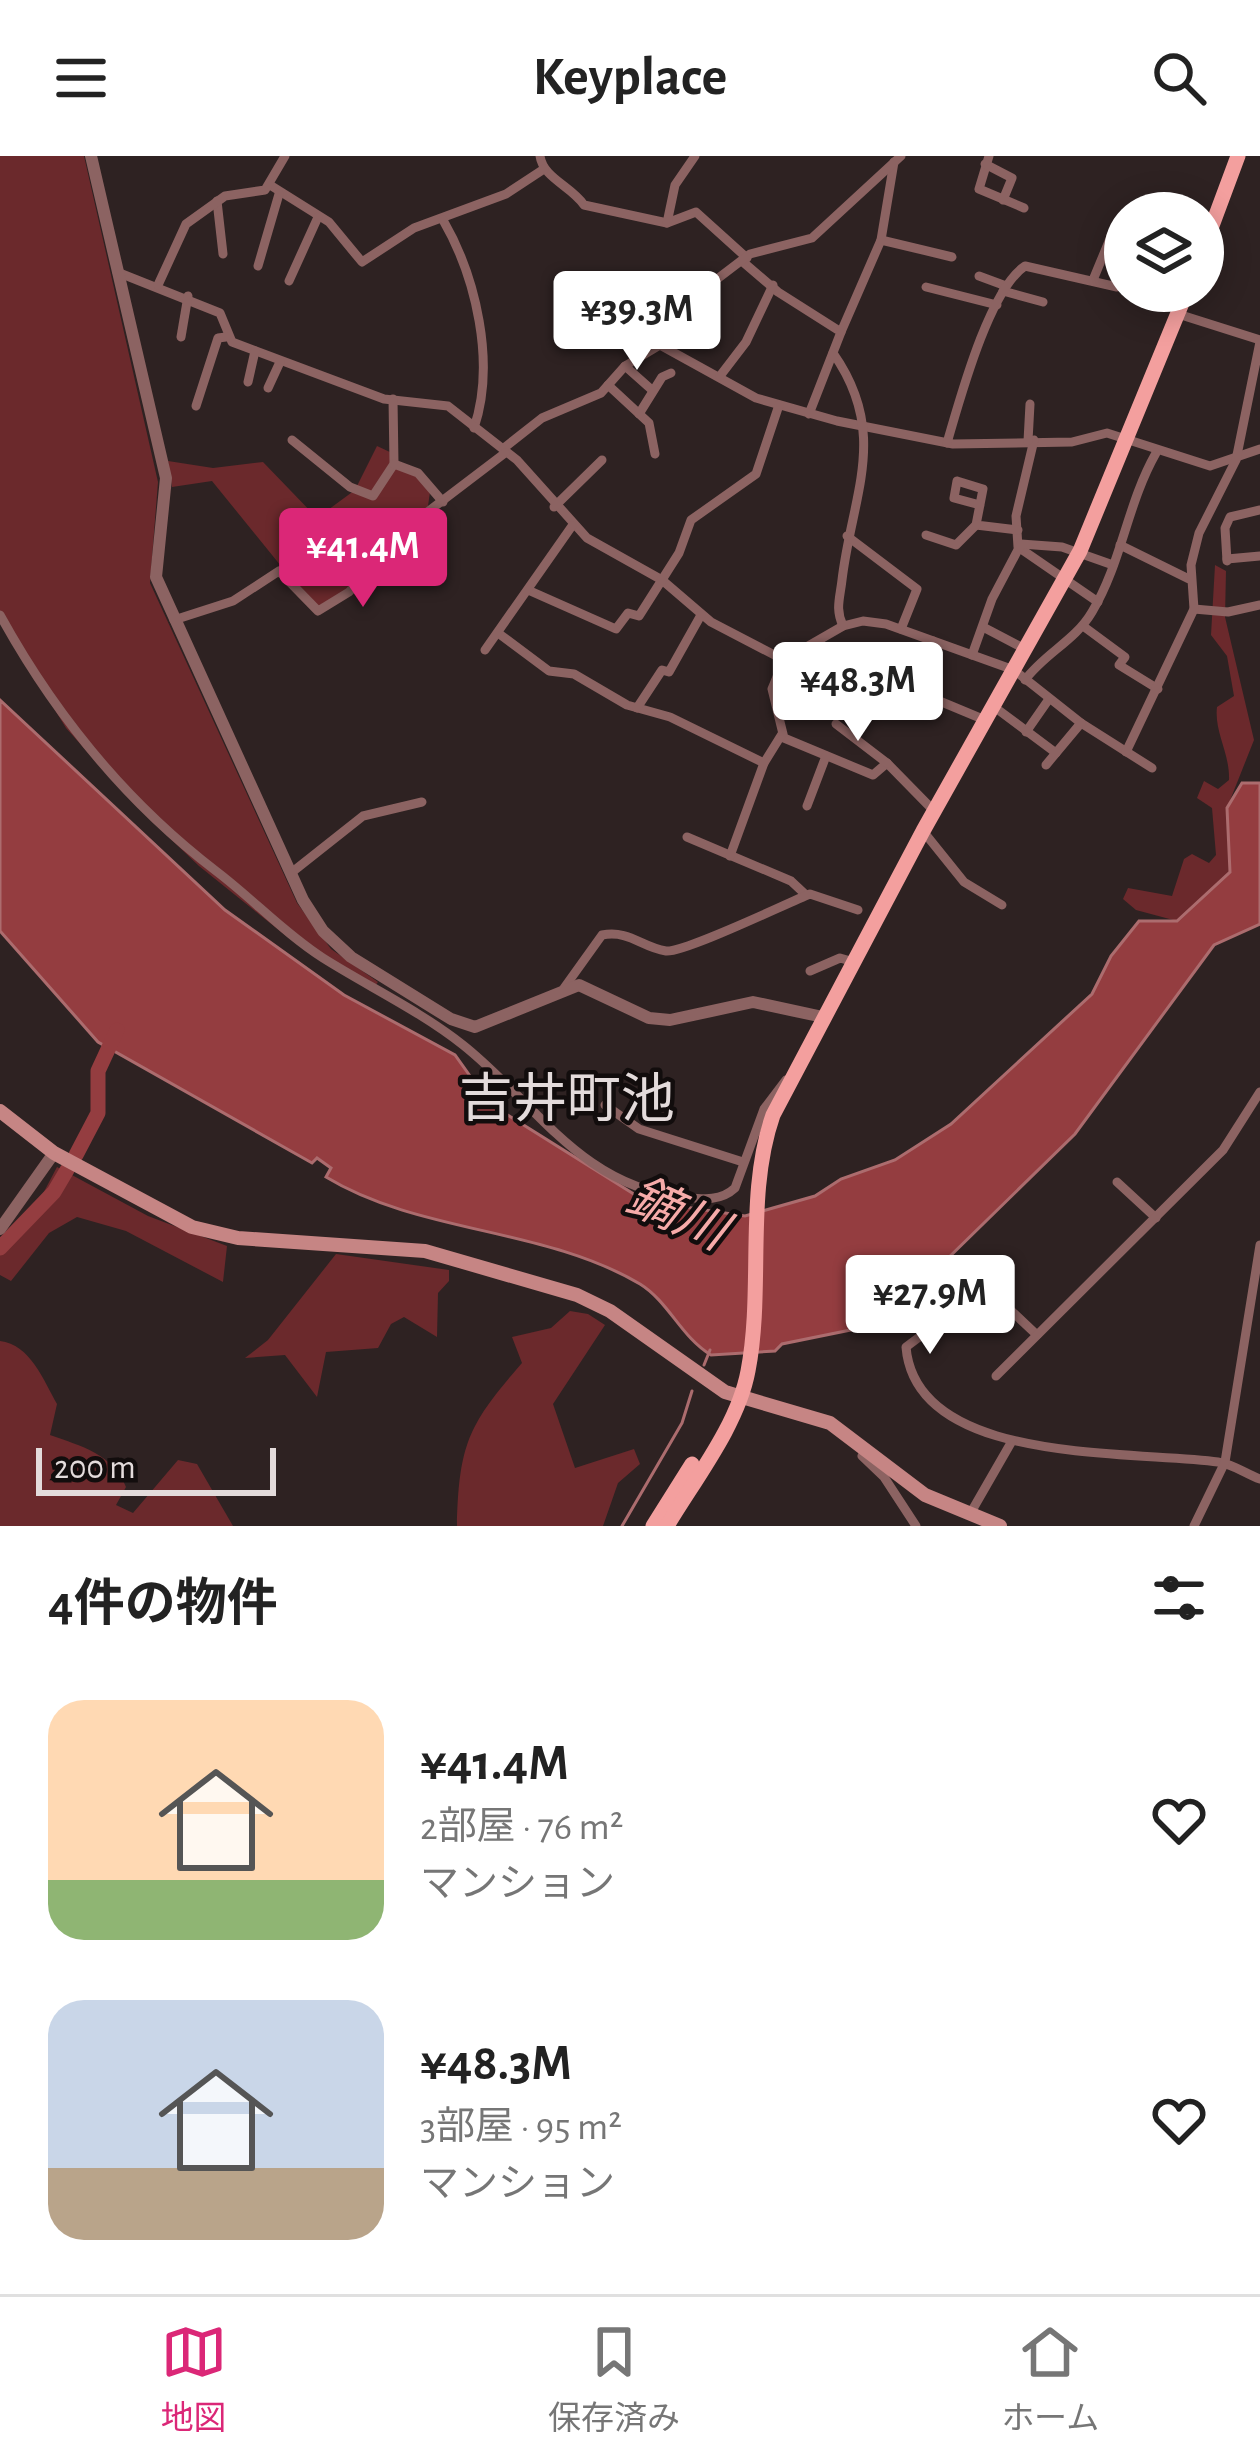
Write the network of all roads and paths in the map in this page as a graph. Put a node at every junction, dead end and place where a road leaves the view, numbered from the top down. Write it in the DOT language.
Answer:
graph roads {
  1 [pos="91,156"];
  2 [pos="285,156"];
  3 [pos="540,156"];
  4 [pos="695,156"];
  5 [pos="1238,156"];
  6 [pos="898,159"];
  7 [pos="987,160"];
  8 [pos="544,169"];
  9 [pos="274,189"];
  10 [pos="1224,194"];
  11 [pos="1004,200"];
  12 [pos="217,201"];
  13 [pos="1024,208"];
  14 [pos="318,217"];
  15 [pos="442,220"];
  16 [pos="667,223"];
  17 [pos="881,240"];
  18 [pos="1104,253"];
  19 [pos="223,254"];
  20 [pos="952,257"];
  21 [pos="745,260"];
  22 [pos="258,266"];
  23 [pos="117,272"];
  24 [pos="979,276"];
  25 [pos="1093,280"];
  26 [pos="289,281"];
  27 [pos="1104,283"];
  28 [pos="773,284"];
  29 [pos="158,285"];
  30 [pos="926,287"];
  31 [pos="1004,289"];
  32 [pos="188,296"];
  33 [pos="1043,302"];
  34 [pos="997,304"];
  35 [pos="1178,314"];
  36 [pos="842,332"];
  37 [pos="181,337"];
  38 [pos="226,337"];
  39 [pos="1260,341"];
  40 [pos="661,345"];
  41 [pos="255,352"];
  42 [pos="833,353"];
  43 [pos="280,362"];
  44 [pos="625,366"];
  45 [pos="671,373"];
  46 [pos="719,376"];
  47 [pos="248,382"];
  48 [pos="608,385"];
  49 [pos="268,388"];
  50 [pos="652,390"];
  51 [pos="393,399"];
  52 [pos="1030,404"];
  53 [pos="778,405"];
  54 [pos="196,406"];
  55 [pos="639,414"];
  56 [pos="809,414"];
  57 [pos="866,425"];
  58 [pos="474,428"];
  59 [pos="292,440"];
  60 [pos="1126,440"];
  61 [pos="1031,441"];
  62 [pos="947,443"];
  63 [pos="1260,449"];
  64 [pos="505,450"];
  65 [pos="1156,453"];
  66 [pos="655,454"];
  67 [pos="602,460"];
  68 [pos="1236,460"];
  69 [pos="394,464"];
  70 [pos="443,502"];
  71 [pos="980,505"];
  72 [pos="554,507"];
  73 [pos="1260,510"];
  74 [pos="976,525"];
  75 [pos="572,526"];
  76 [pos="1225,528"];
  77 [pos="1018,530"];
  78 [pos="1199,533"];
  79 [pos="926,535"];
  80 [pos="847,536"];
  81 [pos="1120,545"];
  82 [pos="1018,547"];
  83 [pos="1080,551"];
  84 [pos="1260,556"];
  85 [pos="1113,565"];
  86 [pos="1189,579"];
  87 [pos="662,580"];
  88 [pos="1065,580"];
  89 [pos="528,590"];
  90 [pos="1098,602"];
  91 [pos="1260,604"];
  92 [pos="1194,609"];
  93 [pos="0,615"];
  94 [pos="701,615"];
  95 [pos="173,620"];
  96 [pos="843,626"];
  97 [pos="1083,626"];
  98 [pos="983,627"];
  99 [pos="901,629"];
  100 [pos="498,633"];
  101 [pos="933,641"];
  102 [pos="820,643"];
  103 [pos="485,650"];
  104 [pos="1025,650"];
  105 [pos="972,655"];
  106 [pos="784,660"];
  107 [pos="1020,675"];
  108 [pos="913,689"];
  109 [pos="1158,689"];
  110 [pos="1049,699"];
  111 [pos="637,708"];
  112 [pos="989,713"];
  113 [pos="1081,723"];
  114 [pos="836,724"];
  115 [pos="1026,732"];
  116 [pos="782,734"];
  117 [pos="1126,752"];
  118 [pos="1056,753"];
  119 [pos="826,755"];
  120 [pos="764,763"];
  121 [pos="887,763"];
  122 [pos="1046,765"];
  123 [pos="1152,768"];
  124 [pos="422,802"];
  125 [pos="807,806"];
  126 [pos="934,811"];
  127 [pos="923,831"];
  128 [pos="687,837"];
  129 [pos="730,856"];
  130 [pos="291,873"];
  131 [pos="806,895"];
  132 [pos="1002,904"];
  133 [pos="858,910"];
  134 [pos="854,962"];
  135 [pos="810,971"];
  136 [pos="564,988"];
  137 [pos="823,1017"];
  138 [pos="790,1077"];
  139 [pos="1260,1092"];
  140 [pos="605,1105"];
  141 [pos="0,1111"];
  142 [pos="54,1153"];
  143 [pos="743,1162"];
  144 [pos="1117,1182"];
  145 [pos="1156,1218"];
  146 [pos="0,1229"];
  147 [pos="1260,1245"];
  148 [pos="1257,1280"];
  149 [pos="1037,1334"];
  150 [pos="996,1376"];
  151 [pos="738,1397"];
  152 [pos="1012,1441"];
  153 [pos="866,1448"];
  154 [pos="1225,1462"];
  155 [pos="1260,1479"];
  156 [pos="968,1516"];
  157 [pos="652,1526"];
  158 [pos="667,1526"];
  159 [pos="916,1526"];
  160 [pos="1000,1526"];
  161 [pos="1194,1526"];
  1 -- 23 [label="street"];
  2 -- 9 [label="street"];
  3 -- 8 [label="street"];
  4 -- 16 [label="street"];
  5 -- 10 [label="main road"];
  6 -- 17 [label="street"];
  6 -- 21 [label="street"];
  7 -- 11 [label="street"];
  7 -- 11 [label="street"];
  8 -- 15 [label="street"];
  8 -- 16 [label="street"];
  9 -- 12 [label="street"];
  9 -- 14 [label="street"];
  9 -- 22 [label="street"];
  11 -- 13 [label="street"];
  12 -- 19 [label="street"];
  12 -- 29 [label="street"];
  14 -- 15 [label="street"];
  14 -- 26 [label="street"];
  15 -- 58 [label="street"];
  16 -- 21 [label="street"];
  17 -- 20 [label="street"];
  17 -- 36 [label="street"];
  18 -- 25 [label="street"];
  21 -- 28 [label="street"];
  21 -- 40 [label="street"];
  23 -- 29 [label="street"];
  23 -- 95 [label="street"];
  24 -- 31 [label="street"];
  25 -- 27 [label="street"];
  25 -- 31 [label="street"];
  28 -- 36 [label="street"];
  28 -- 46 [label="street"];
  29 -- 32 [label="street"];
  30 -- 34 [label="street"];
  31 -- 33 [label="street"];
  31 -- 34 [label="street"];
  32 -- 37 [label="street"];
  32 -- 38 [label="street"];
  34 -- 62 [label="street"];
  35 -- 39 [label="street"];
  35 -- 60 [label="main road"];
  36 -- 42 [label="street"];
  38 -- 41 [label="street"];
  38 -- 54 [label="street"];
  39 -- 68 [label="street"];
  40 -- 44 [label="street"];
  40 -- 46 [label="street"];
  41 -- 43 [label="street"];
  41 -- 47 [label="street"];
  42 -- 56 [label="street"];
  42 -- 57 [label="street"];
  43 -- 49 [label="street"];
  43 -- 51 [label="street"];
  44 -- 48 [label="street"];
  44 -- 50 [label="street"];
  45 -- 50 [label="street"];
  46 -- 53 [label="street"];
  48 -- 55 [label="street"];
  48 -- 64 [label="street"];
  50 -- 55 [label="street"];
  51 -- 58 [label="street"];
  51 -- 69 [label="street"];
  52 -- 61 [label="street"];
  53 -- 56 [label="street"];
  53 -- 87 [label="street"];
  55 -- 66 [label="street"];
  56 -- 57 [label="street"];
  57 -- 62 [label="street"];
  57 -- 80 [label="street"];
  58 -- 64 [label="street"];
  59 -- 69 [label="street"];
  60 -- 61 [label="street"];
  60 -- 65 [label="street"];
  60 -- 83 [label="main road"];
  61 -- 62 [label="street"];
  61 -- 77 [label="street"];
  63 -- 68 [label="street"];
  64 -- 70 [label="street"];
  64 -- 72 [label="street"];
  65 -- 68 [label="street"];
  65 -- 81 [label="street"];
  67 -- 72 [label="street"];
  68 -- 78 [label="street"];
  69 -- 70 [label="street"];
  70 -- 95 [label="street"];
  71 -- 74 [label="street"];
  72 -- 75 [label="street"];
  73 -- 76 [label="street"];
  74 -- 77 [label="street"];
  74 -- 79 [label="street"];
  75 -- 87 [label="street"];
  75 -- 89 [label="street"];
  76 -- 78 [label="street"];
  76 -- 84 [label="street"];
  77 -- 82 [label="street"];
  78 -- 86 [label="street"];
  80 -- 96 [label="street"];
  80 -- 99 [label="street"];
  81 -- 85 [label="street"];
  81 -- 86 [label="street"];
  82 -- 83 [label="street"];
  82 -- 88 [label="street"];
  82 -- 98 [label="street"];
  83 -- 85 [label="street"];
  83 -- 88 [label="main road"];
  85 -- 90 [label="street"];
  86 -- 92 [label="street"];
  87 -- 89 [label="street"];
  87 -- 94 [label="street"];
  88 -- 90 [label="street"];
  88 -- 104 [label="main road"];
  89 -- 100 [label="street"];
  90 -- 97 [label="street"];
  91 -- 92 [label="street"];
  92 -- 109 [label="street"];
  93 -- 143 [label="street"];
  94 -- 106 [label="street"];
  94 -- 111 [label="street"];
  95 -- 130 [label="street"];
  96 -- 99 [label="street"];
  96 -- 102 [label="street"];
  97 -- 107 [label="street"];
  97 -- 109 [label="street"];
  98 -- 104 [label="street"];
  98 -- 105 [label="street"];
  99 -- 101 [label="street"];
  100 -- 103 [label="street"];
  100 -- 111 [label="street"];
  101 -- 105 [label="street"];
  101 -- 108 [label="street"];
  102 -- 106 [label="street"];
  102 -- 108 [label="street"];
  104 -- 107 [label="main road"];
  105 -- 107 [label="street"];
  106 -- 116 [label="street"];
  107 -- 110 [label="street"];
  107 -- 112 [label="main road"];
  108 -- 112 [label="street"];
  109 -- 117 [label="street"];
  110 -- 113 [label="street"];
  110 -- 115 [label="street"];
  111 -- 120 [label="street"];
  112 -- 115 [label="street"];
  112 -- 126 [label="main road"];
  113 -- 117 [label="street"];
  113 -- 118 [label="street"];
  114 -- 121 [label="street"];
  115 -- 118 [label="street"];
  116 -- 119 [label="street"];
  116 -- 120 [label="street"];
  117 -- 123 [label="street"];
  118 -- 122 [label="street"];
  119 -- 121 [label="street"];
  119 -- 125 [label="street"];
  120 -- 129 [label="street"];
  121 -- 126 [label="street"];
  124 -- 130 [label="street"];
  126 -- 127 [label="main road"];
  127 -- 132 [label="street"];
  127 -- 134 [label="main road"];
  128 -- 129 [label="street"];
  129 -- 131 [label="street"];
  130 -- 136 [label="street"];
  131 -- 133 [label="street"];
  131 -- 136 [label="street"];
  134 -- 135 [label="street"];
  134 -- 137 [label="main road"];
  136 -- 137 [label="street"];
  137 -- 138 [label="main road"];
  138 -- 143 [label="street"];
  138 -- 151 [label="main road"];
  139 -- 145 [label="street"];
  140 -- 143 [label="street"];
  141 -- 142 [label="main road"];
  142 -- 146 [label="street"];
  142 -- 151 [label="main road"];
  144 -- 145 [label="street"];
  145 -- 149 [label="street"];
  147 -- 148 [label="street"];
  148 -- 154 [label="street"];
  149 -- 150 [label="street"];
  149 -- 152 [label="street"];
  151 -- 153 [label="main road"];
  151 -- 157 [label="main road"];
  151 -- 158 [label="main road"];
  152 -- 154 [label="street"];
  152 -- 156 [label="street"];
  153 -- 156 [label="main road"];
  153 -- 159 [label="street"];
  154 -- 155 [label="street"];
  154 -- 161 [label="street"];
  156 -- 160 [label="main road"];
}
